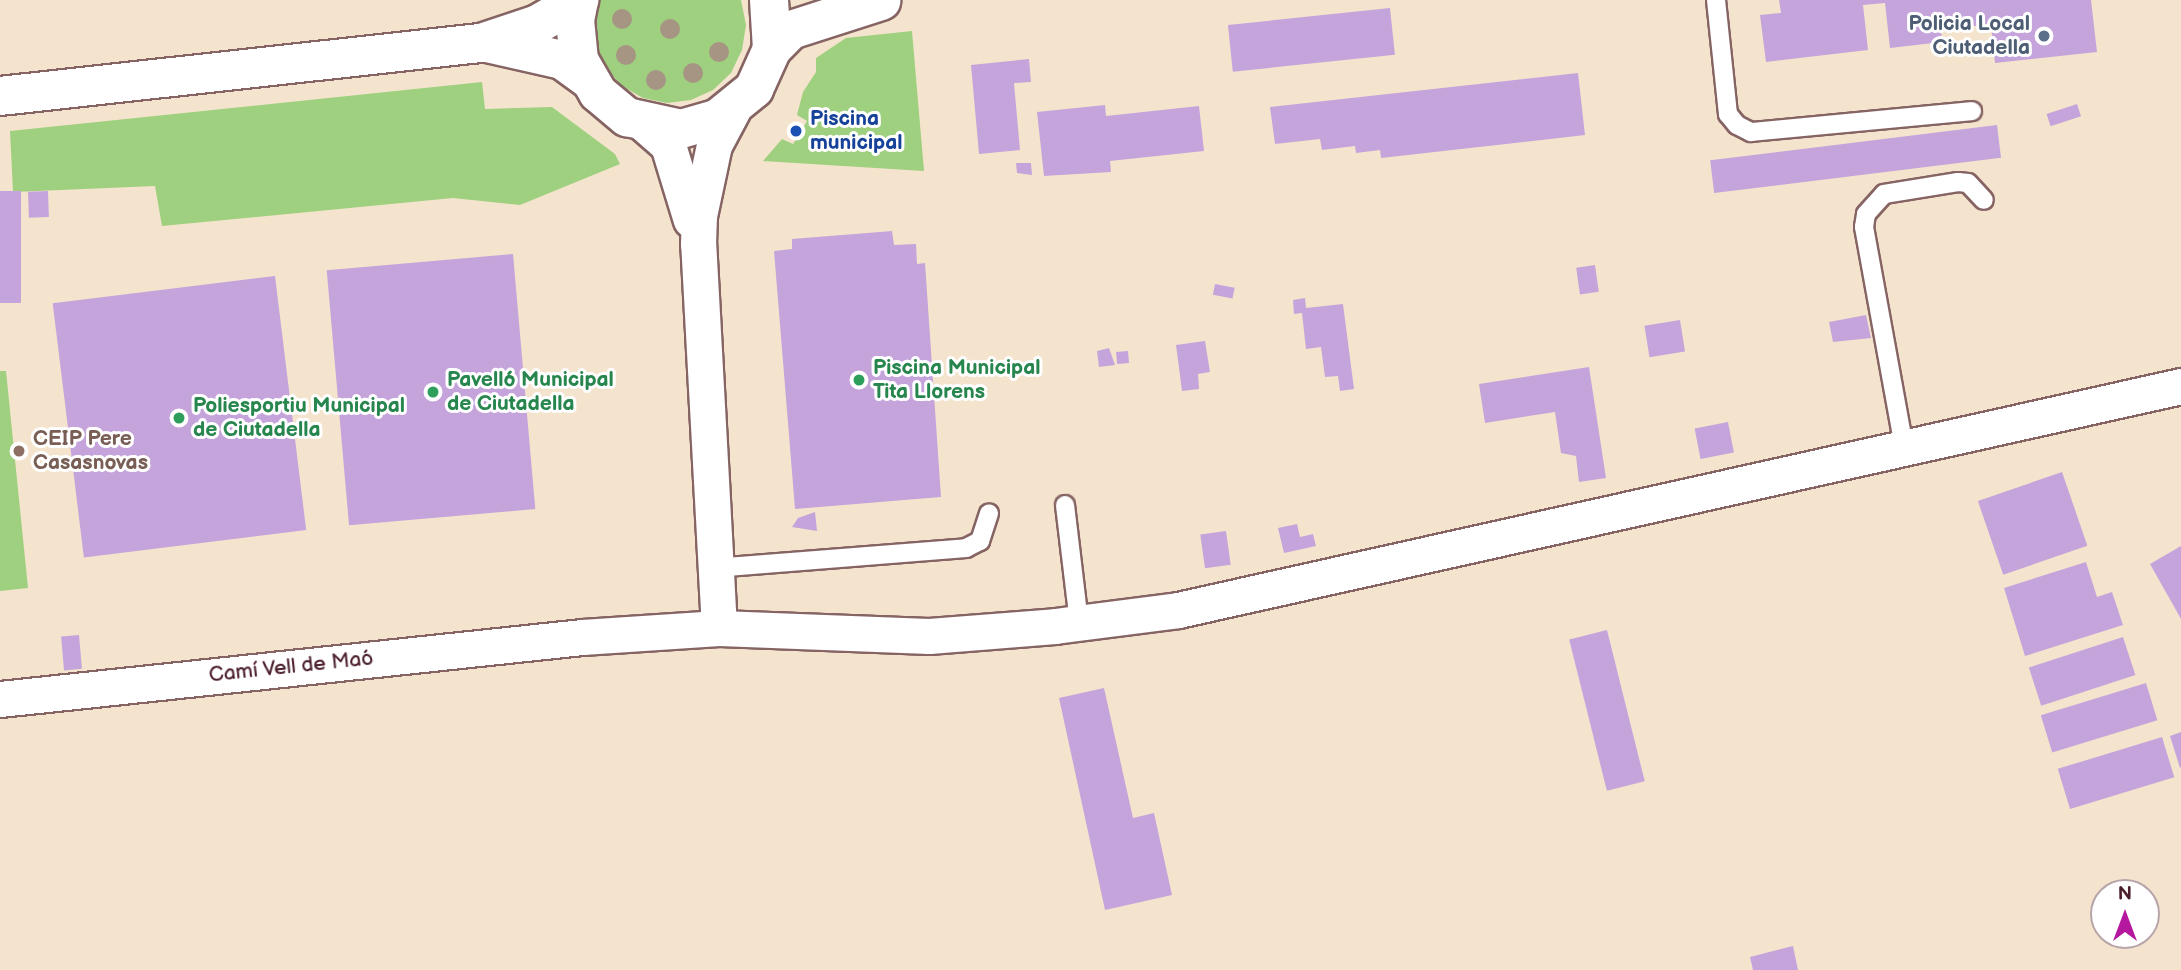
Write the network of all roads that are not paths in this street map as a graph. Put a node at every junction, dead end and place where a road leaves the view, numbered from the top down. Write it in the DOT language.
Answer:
graph roads {
  1 [pos="579,0"];
  2 [pos="769,0"];
  3 [pos="824,0"];
  4 [pos="1716,0"];
  5 [pos="888,1"];
  6 [pos="485,42"];
  7 [pos="772,49"];
  8 [pos="587,78"];
  9 [pos="0,96"];
  10 [pos="733,110"];
  11 [pos="1972,111"];
  12 [pos="644,124"];
  13 [pos="1984,200"];
  14 [pos="698,244"];
  15 [pos="2181,386"];
  16 [pos="1904,447"];
  17 [pos="1065,505"];
  18 [pos="989,513"];
  19 [pos="714,568"];
  20 [pos="1079,623"];
  21 [pos="719,628"];
  22 [pos="0,699"];
  1 -- 6 [label="main road"];
  1 -- 8 [label="main road"];
  2 -- 7 [label="main road"];
  3 -- 5 [label="main road"];
  4 -- 11 [label="lane"];
  5 -- 7 [label="main road"];
  6 -- 8 [label="main road"];
  6 -- 9 [label="main road"];
  7 -- 10 [label="main road"];
  8 -- 12 [label="main road"];
  10 -- 12 [label="main road"];
  10 -- 14 [label="street"];
  12 -- 14 [label="street"];
  13 -- 16 [label="lane"];
  14 -- 19 [label="street"];
  15 -- 16 [label="street, Camí Vell de Maó"];
  16 -- 20 [label="street, Camí Vell de Maó"];
  17 -- 20 [label="lane"];
  18 -- 19 [label="lane"];
  19 -- 21 [label="street"];
  20 -- 21 [label="street, Camí Vell de Maó"];
  21 -- 22 [label="street, Camí Vell de Maó"];
}
